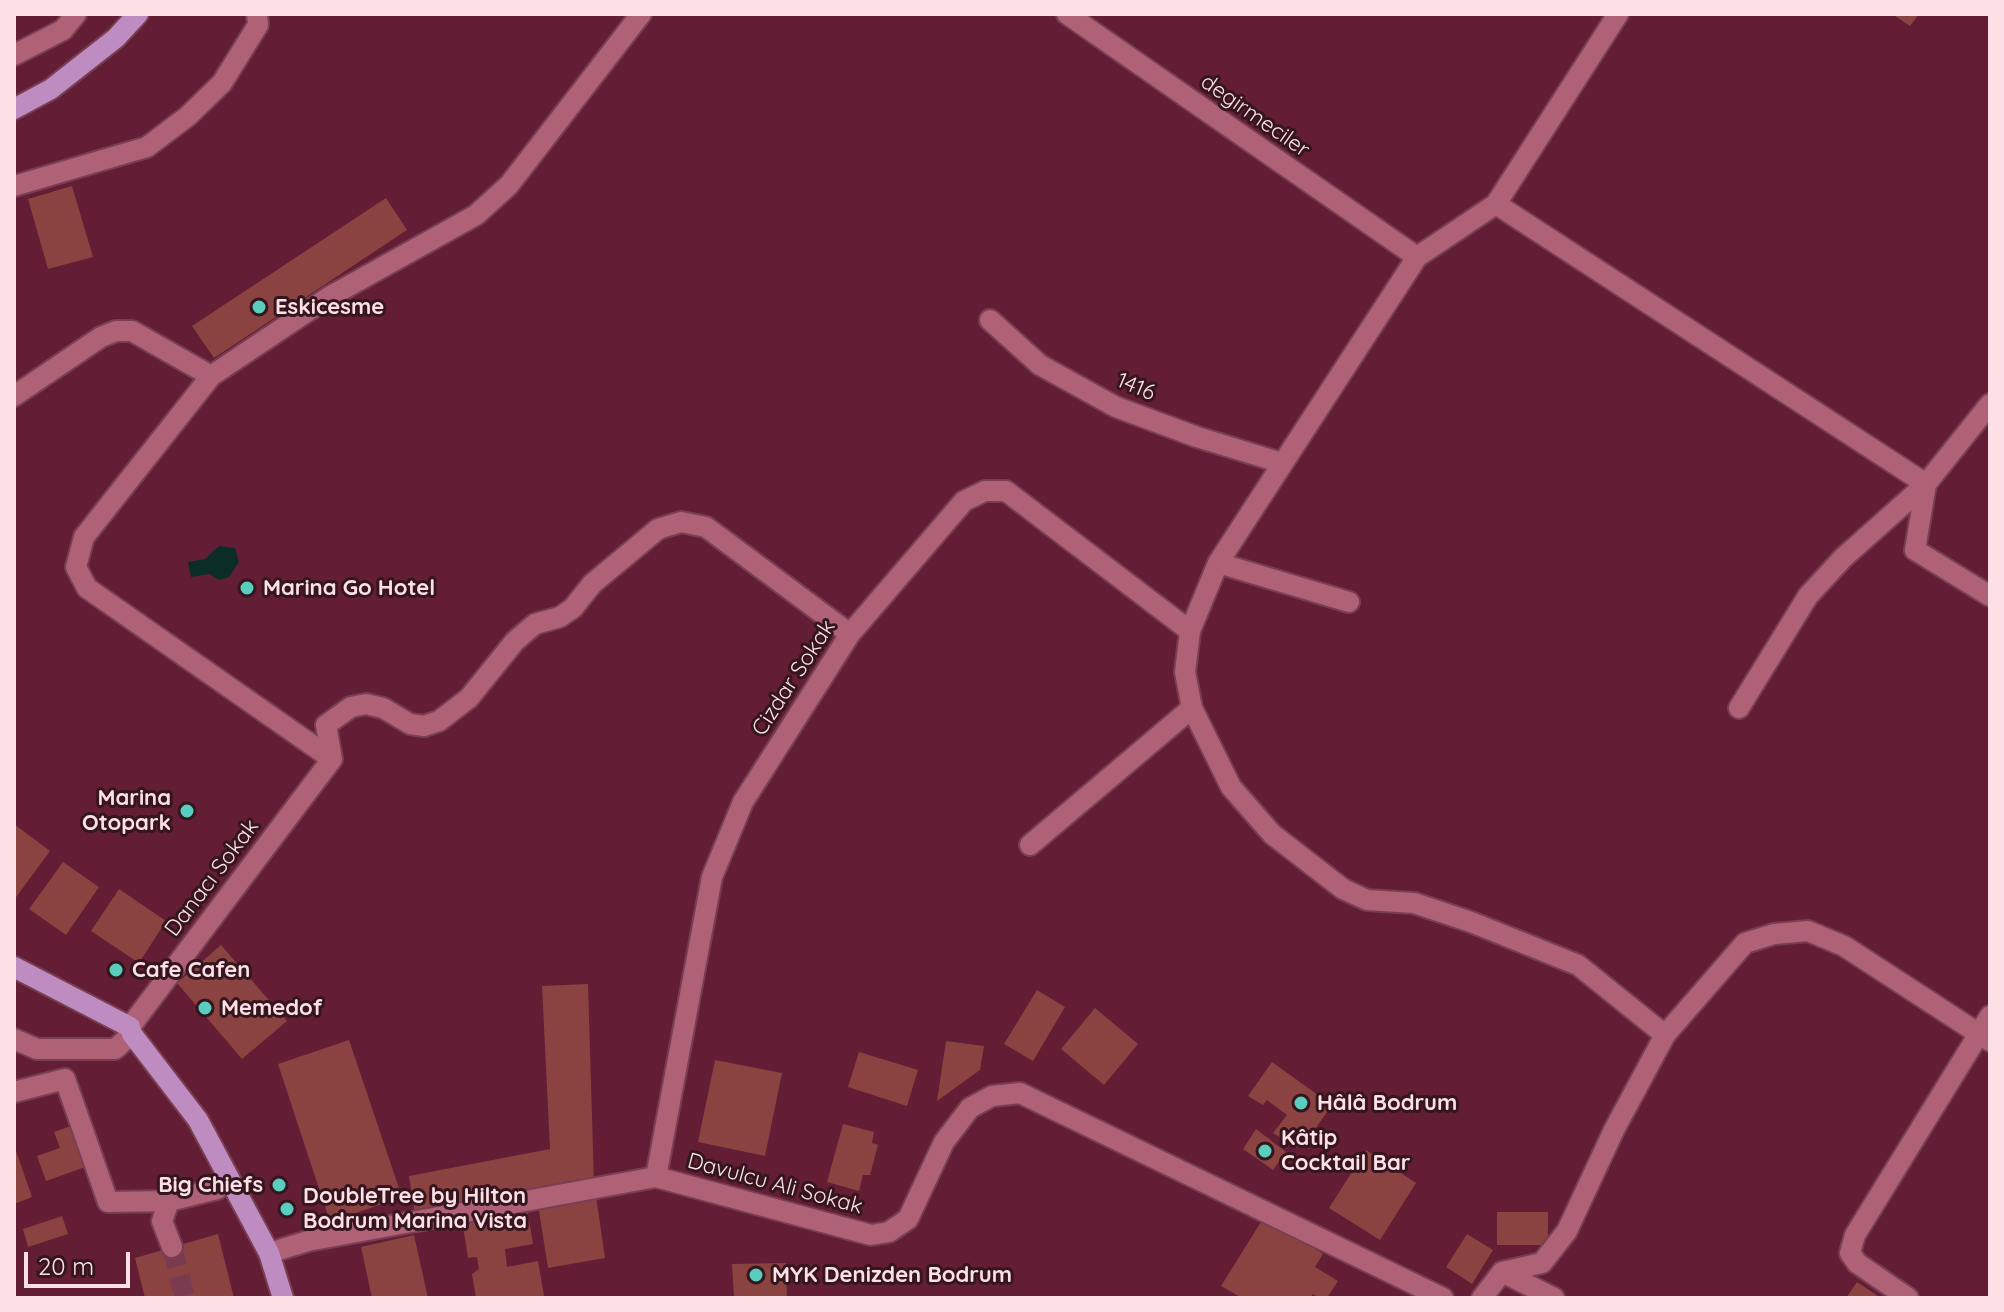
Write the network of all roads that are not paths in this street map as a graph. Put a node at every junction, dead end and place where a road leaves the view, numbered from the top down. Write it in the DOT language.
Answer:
graph roads {
  1 [pos="76,14"];
  2 [pos="138,14"];
  3 [pos="257,14"];
  4 [pos="641,14"];
  5 [pos="1067,14"];
  6 [pos="1618,14"];
  7 [pos="14,55"];
  8 [pos="14,109"];
  9 [pos="14,186"];
  10 [pos="1496,204"];
  11 [pos="1417,257"];
  12 [pos="990,320"];
  13 [pos="211,376"];
  14 [pos="14,396"];
  15 [pos="1990,404"];
  16 [pos="1282,463"];
  17 [pos="1926,484"];
  18 [pos="1218,563"];
  19 [pos="1990,596"];
  20 [pos="1349,602"];
  21 [pos="1190,631"];
  22 [pos="850,634"];
  23 [pos="1192,708"];
  24 [pos="1739,708"];
  25 [pos="332,759"];
  26 [pos="1030,845"];
  27 [pos="14,967"];
  28 [pos="1990,1016"];
  29 [pos="131,1030"];
  30 [pos="1665,1035"];
  31 [pos="1984,1037"];
  32 [pos="14,1039"];
  33 [pos="14,1092"];
  34 [pos="656,1177"];
  35 [pos="217,1189"];
  36 [pos="169,1201"];
  37 [pos="172,1247"];
  38 [pos="269,1253"];
  39 [pos="1502,1272"];
  40 [pos="283,1298"];
  41 [pos="1443,1298"];
  42 [pos="1482,1298"];
  43 [pos="1554,1298"];
  44 [pos="1908,1298"];
  1 -- 7 [label="street"];
  2 -- 8 [label="main road"];
  3 -- 9 [label="street"];
  4 -- 13 [label="street"];
  5 -- 11 [label="street, degirmeciler"];
  6 -- 10 [label="street"];
  10 -- 11 [label="street"];
  10 -- 17 [label="street"];
  11 -- 16 [label="street"];
  12 -- 16 [label="street, 1416"];
  13 -- 14 [label="street"];
  13 -- 25 [label="street"];
  15 -- 17 [label="street"];
  16 -- 18 [label="street"];
  17 -- 19 [label="street"];
  17 -- 24 [label="street"];
  18 -- 20 [label="street"];
  18 -- 21 [label="street"];
  21 -- 22 [label="street, Cizdar Sokak"];
  21 -- 23 [label="street"];
  22 -- 25 [label="street"];
  22 -- 34 [label="street, Cizdar Sokak"];
  23 -- 26 [label="street"];
  23 -- 30 [label="street"];
  25 -- 29 [label="street, Danacı Sokak"];
  27 -- 29 [label="main road"];
  28 -- 31 [label="street"];
  29 -- 32 [label="street"];
  29 -- 38 [label="main road"];
  30 -- 31 [label="street"];
  30 -- 39 [label="street"];
  31 -- 44 [label="street"];
  33 -- 36 [label="street"];
  34 -- 38 [label="street, Davulcu Ali Sokak"];
  34 -- 41 [label="street, Davulcu Ali Sokak"];
  35 -- 36 [label="street"];
  36 -- 37 [label="street"];
  38 -- 40 [label="main road"];
  39 -- 42 [label="street"];
  39 -- 43 [label="street"];
}
